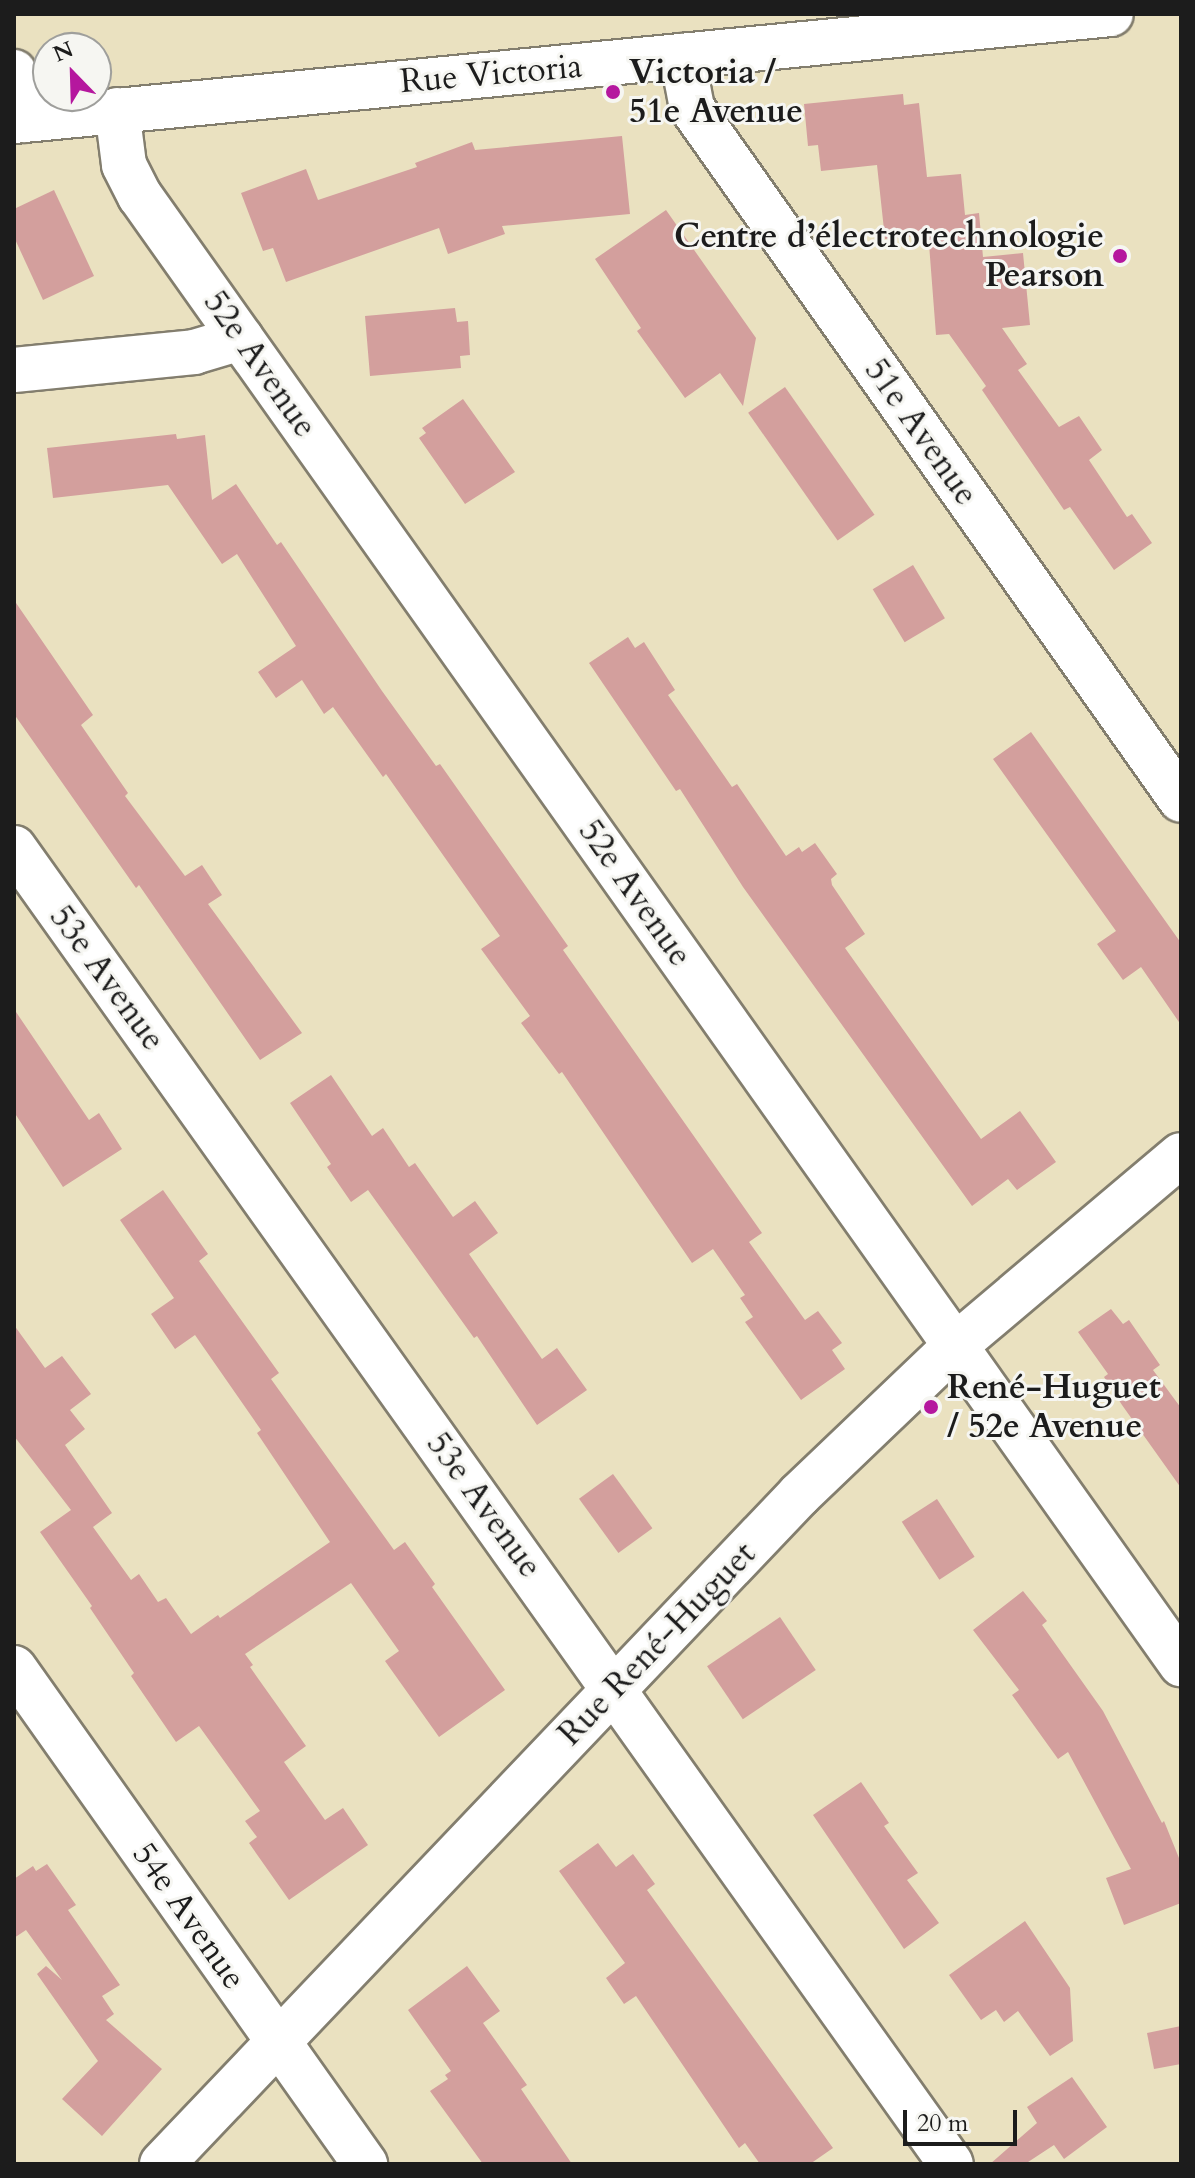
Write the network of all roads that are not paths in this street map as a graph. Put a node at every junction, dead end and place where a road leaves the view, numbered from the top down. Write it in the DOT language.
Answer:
graph roads {
  1 [pos="1111,14"];
  2 [pos="917,24"];
  3 [pos="682,56"];
  4 [pos="14,72"];
  5 [pos="117,110"];
  6 [pos="19,120"];
  7 [pos="241,338"];
  8 [pos="14,370"];
  9 [pos="1181,800"];
  10 [pos="14,848"];
  11 [pos="1181,1155"];
  12 [pos="956,1345"];
  13 [pos="1181,1664"];
  14 [pos="14,1668"];
  15 [pos="614,1689"];
  16 [pos="279,2044"];
  17 [pos="162,2164"];
  18 [pos="365,2164"];
  19 [pos="951,2164"];
  1 -- 2 [label="street, Rue Victoria"];
  2 -- 3 [label="street, Rue Victoria"];
  3 -- 5 [label="street, Rue Victoria"];
  3 -- 9 [label="street, 51e Avenue"];
  4 -- 6 [label="street"];
  5 -- 6 [label="street, Rue Victoria"];
  5 -- 7 [label="street, 52e Avenue"];
  7 -- 8 [label="street"];
  7 -- 12 [label="street, 52e Avenue"];
  10 -- 15 [label="street, 53e Avenue"];
  11 -- 12 [label="street, Rue René-Huguet"];
  12 -- 13 [label="street, 52e Avenue"];
  12 -- 15 [label="street, Rue René-Huguet"];
  14 -- 16 [label="street, 54e Avenue"];
  15 -- 16 [label="street, Rue René-Huguet"];
  15 -- 19 [label="street, 53e Avenue"];
  16 -- 17 [label="street, Rue René-Huguet"];
  16 -- 18 [label="street, 54e Avenue"];
}
